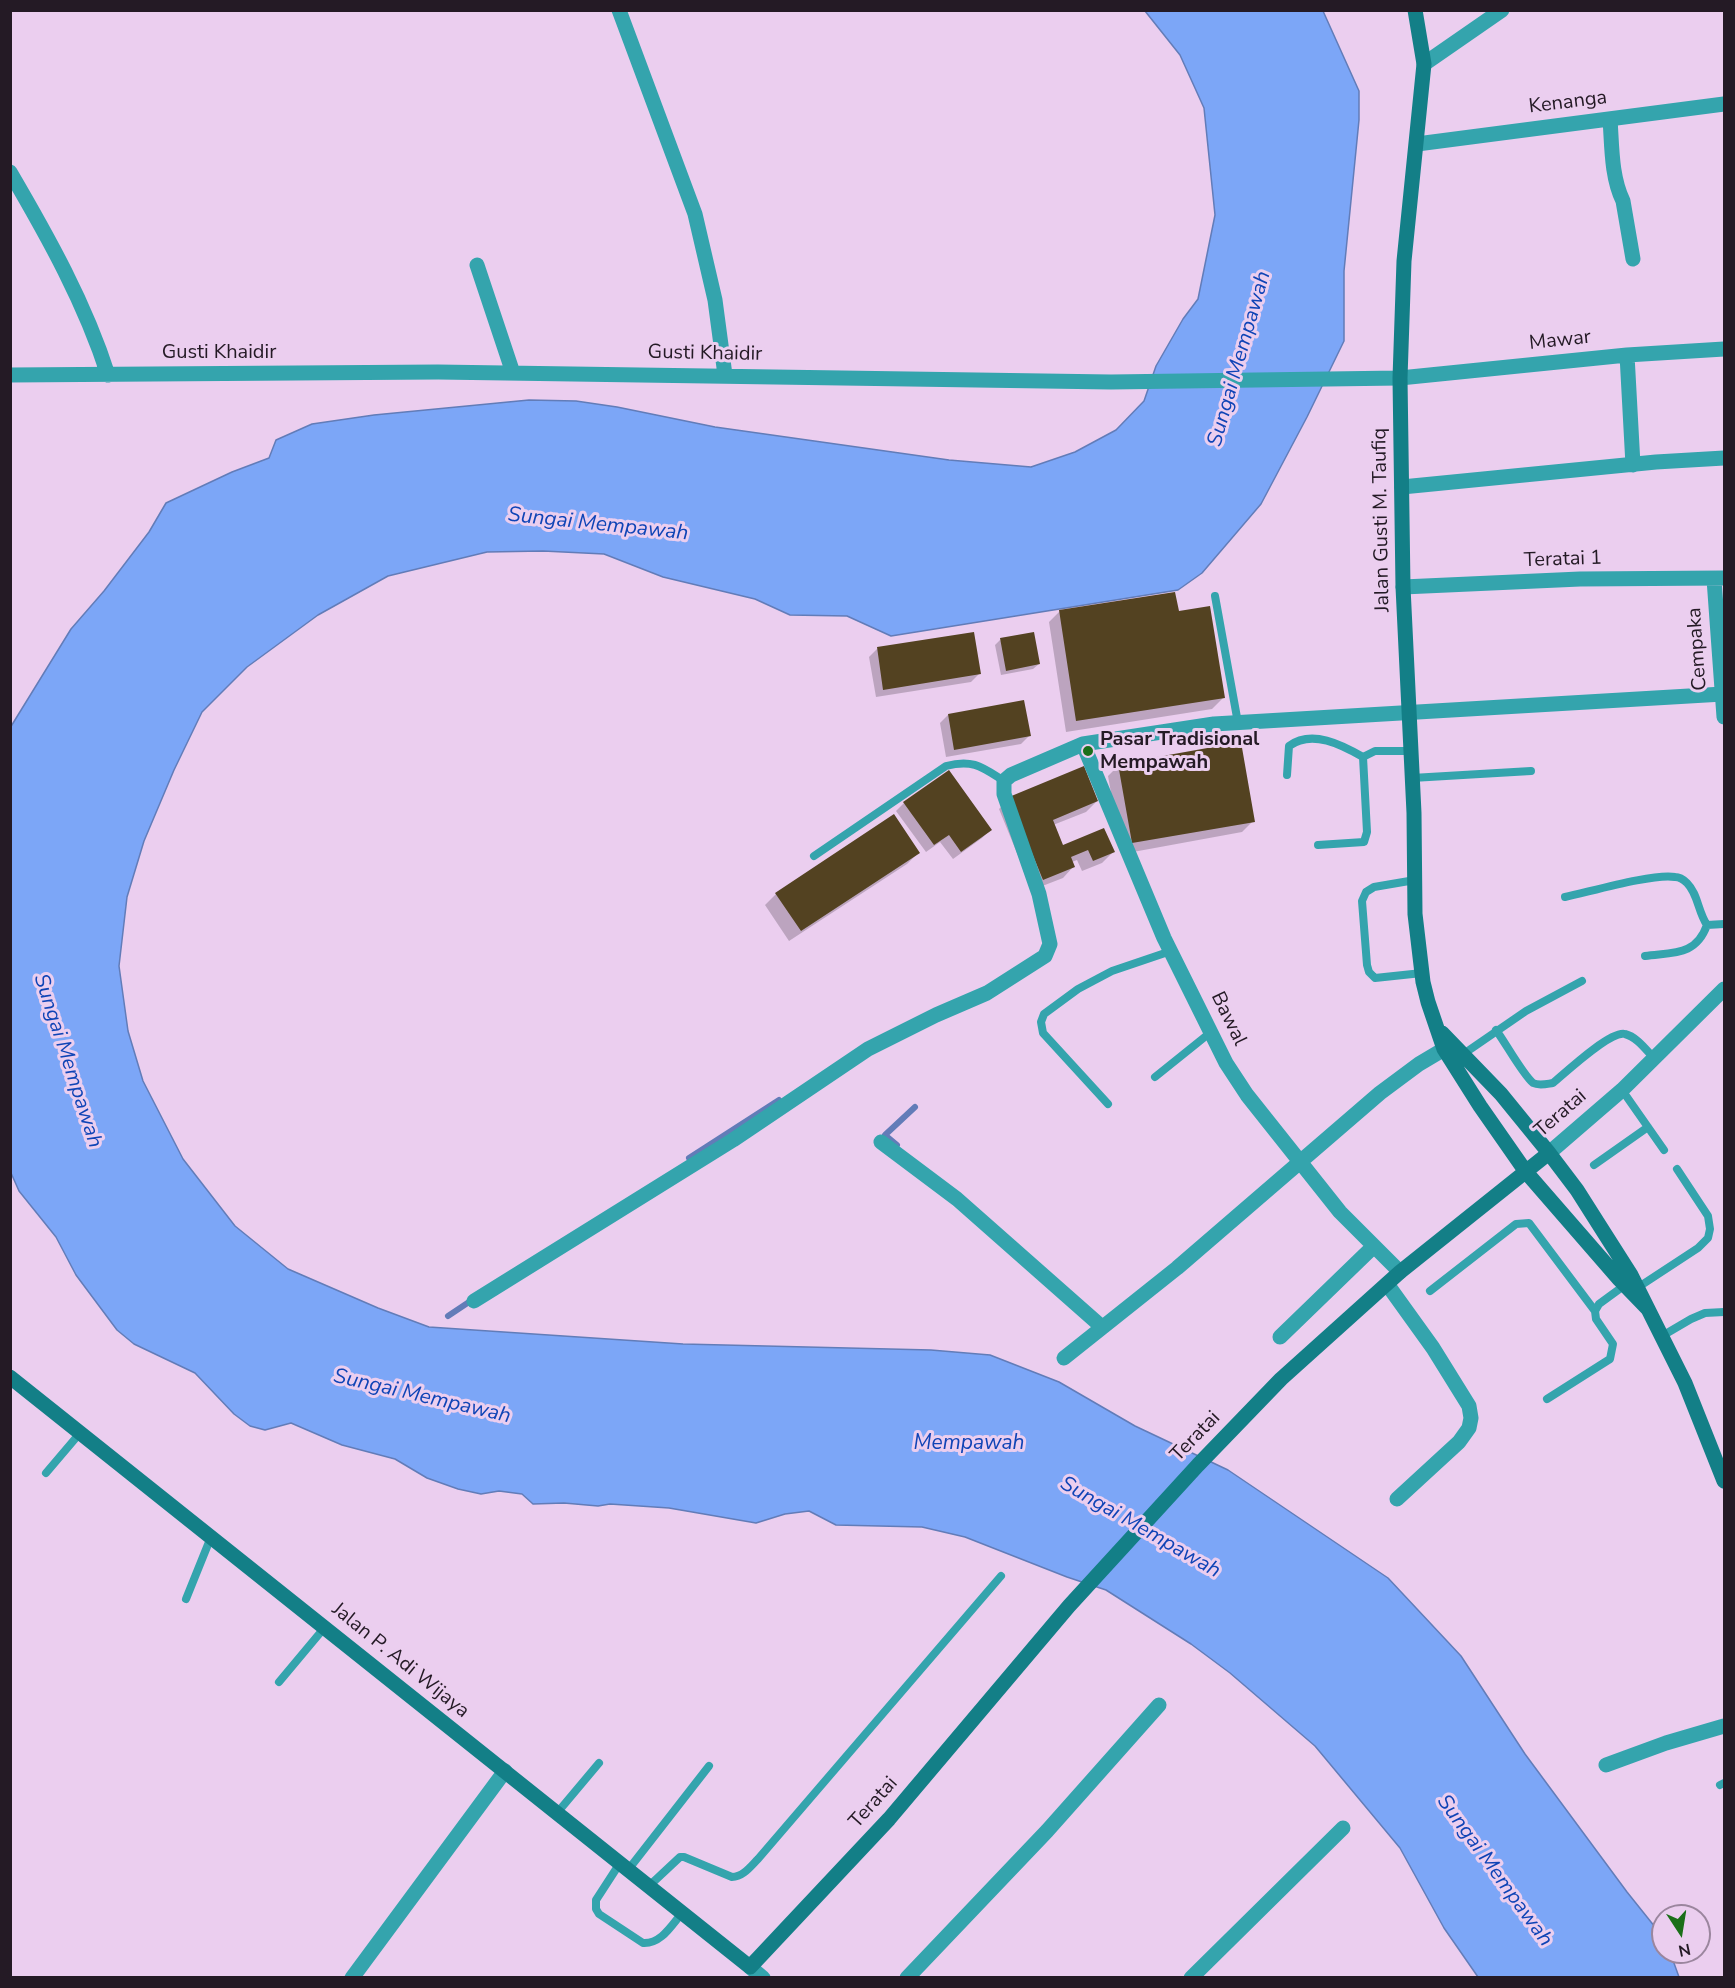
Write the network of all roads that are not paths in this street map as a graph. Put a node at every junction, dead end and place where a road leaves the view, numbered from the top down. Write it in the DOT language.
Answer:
graph roads {
  1 [pos="619,10"];
  2 [pos="1415,10"];
  3 [pos="1502,10"];
  4 [pos="1424,64"];
  5 [pos="1725,104"];
  6 [pos="1610,119"];
  7 [pos="1417,144"];
  8 [pos="10,172"];
  9 [pos="1634,259"];
  10 [pos="477,265"];
  11 [pos="1725,349"];
  12 [pos="1627,355"];
  13 [pos="513,373"];
  14 [pos="10,375"];
  15 [pos="108,375"];
  16 [pos="725,375"];
  17 [pos="1400,378"];
  18 [pos="1725,458"];
  19 [pos="1633,465"];
  20 [pos="1402,487"];
  21 [pos="1719,579"];
  22 [pos="1403,587"];
  23 [pos="1215,596"];
  24 [pos="1723,694"];
  25 [pos="1410,712"];
  26 [pos="1725,717"];
  27 [pos="1239,723"];
  28 [pos="1083,744"];
  29 [pos="1411,751"];
  30 [pos="1363,757"];
  31 [pos="1531,771"];
  32 [pos="1287,775"];
  33 [pos="1412,778"];
  34 [pos="1004,781"];
  35 [pos="1318,845"];
  36 [pos="814,856"];
  37 [pos="1415,880"];
  38 [pos="1565,897"];
  39 [pos="1725,924"];
  40 [pos="1707,925"];
  41 [pos="1171,951"];
  42 [pos="1645,956"];
  43 [pos="1422,973"];
  44 [pos="1582,981"];
  45 [pos="1725,989"];
  46 [pos="1496,1030"];
  47 [pos="1211,1032"];
  48 [pos="1452,1050"];
  49 [pos="1654,1058"];
  50 [pos="1155,1077"];
  51 [pos="1622,1089"];
  52 [pos="1108,1104"];
  53 [pos="1648,1127"];
  54 [pos="881,1142"];
  55 [pos="1664,1150"];
  56 [pos="1549,1153"];
  57 [pos="1300,1160"];
  58 [pos="1594,1166"];
  59 [pos="1677,1169"];
  60 [pos="1526,1172"];
  61 [pos="1374,1246"];
  62 [pos="1400,1272"];
  63 [pos="1387,1284"];
  64 [pos="1631,1287"];
  65 [pos="1430,1291"];
  66 [pos="474,1301"];
  67 [pos="1595,1311"];
  68 [pos="1725,1312"];
  69 [pos="1102,1327"];
  70 [pos="1662,1336"];
  71 [pos="1280,1337"];
  72 [pos="1064,1358"];
  73 [pos="10,1377"];
  74 [pos="1547,1399"];
  75 [pos="80,1433"];
  76 [pos="1721,1459"];
  77 [pos="46,1473"];
  78 [pos="1725,1481"];
  79 [pos="1397,1499"];
  80 [pos="211,1537"];
  81 [pos="1001,1576"];
  82 [pos="186,1599"];
  83 [pos="325,1628"];
  84 [pos="279,1682"];
  85 [pos="1159,1705"];
  86 [pos="1725,1726"];
  87 [pos="599,1763"];
  88 [pos="1606,1765"];
  89 [pos="709,1766"];
  90 [pos="504,1771"];
  91 [pos="557,1813"];
  92 [pos="1342,1828"];
  93 [pos="624,1866"];
  94 [pos="648,1886"];
  95 [pos="682,1913"];
  96 [pos="750,1967"];
  97 [pos="352,1977"];
  98 [pos="763,1977"];
  99 [pos="907,1977"];
  100 [pos="1191,1977"];
  1 -- 16 [label="street"];
  2 -- 4 [label="main road, Jalan Gusti M. Taufiq"];
  3 -- 4 [label="street"];
  4 -- 7 [label="main road, Jalan Gusti M. Taufiq"];
  5 -- 6 [label="street, Kenanga"];
  6 -- 7 [label="street, Kenanga"];
  6 -- 9 [label="street"];
  7 -- 17 [label="main road, Jalan Gusti M. Taufiq"];
  8 -- 15 [label="street"];
  10 -- 13 [label="street"];
  11 -- 12 [label="street, Mawar"];
  12 -- 17 [label="street, Mawar"];
  12 -- 19 [label="street"];
  13 -- 15 [label="street, Gusti Khaidir"];
  13 -- 16 [label="street, Gusti Khaidir"];
  14 -- 15 [label="street, Gusti Khaidir"];
  16 -- 17 [label="street, Gusti Khaidir"];
  17 -- 20 [label="main road, Jalan Gusti M. Taufiq"];
  18 -- 19 [label="street"];
  19 -- 20 [label="street"];
  20 -- 22 [label="main road, Jalan Gusti M. Taufiq"];
  21 -- 22 [label="street, Teratai 1"];
  21 -- 24 [label="street, Cempaka"];
  22 -- 25 [label="main road, Jalan Gusti M. Taufiq"];
  23 -- 27 [label="lane"];
  24 -- 25 [label="street"];
  24 -- 26 [label="street, Cempaka"];
  25 -- 27 [label="street"];
  25 -- 29 [label="main road, Jalan Gusti M. Taufiq"];
  27 -- 28 [label="street"];
  28 -- 34 [label="street"];
  28 -- 41 [label="street, Bawal"];
  29 -- 30 [label="lane"];
  29 -- 33 [label="main road, Jalan Gusti M. Taufiq"];
  30 -- 32 [label="lane"];
  30 -- 35 [label="lane"];
  31 -- 33 [label="lane"];
  33 -- 37 [label="main road, Jalan Gusti M. Taufiq"];
  34 -- 36 [label="lane"];
  34 -- 66 [label="street"];
  37 -- 43 [label="main road, Jalan Gusti M. Taufiq"];
  37 -- 43 [label="lane"];
  38 -- 40 [label="lane"];
  39 -- 40 [label="lane"];
  40 -- 42 [label="lane"];
  41 -- 47 [label="street, Bawal"];
  41 -- 52 [label="lane"];
  43 -- 48 [label="main road, Jalan Gusti M. Taufiq"];
  44 -- 46 [label="lane"];
  45 -- 49 [label="street, Teratai"];
  46 -- 48 [label="lane"];
  46 -- 49 [label="lane"];
  47 -- 50 [label="lane"];
  47 -- 57 [label="street, Bawal"];
  48 -- 56 [label="main road, Jalan Gusti M. Taufiq"];
  48 -- 57 [label="street"];
  48 -- 60 [label="main road, Jalan Gusti M. Taufiq"];
  49 -- 51 [label="street, Teratai"];
  51 -- 53 [label="lane"];
  51 -- 56 [label="street, Teratai"];
  53 -- 55 [label="lane"];
  53 -- 58 [label="lane"];
  54 -- 69 [label="street"];
  56 -- 60 [label="main road, Teratai"];
  56 -- 64 [label="main road, Jalan Gusti M. Taufiq"];
  57 -- 61 [label="street, Bawal"];
  57 -- 69 [label="street"];
  59 -- 64 [label="lane"];
  60 -- 62 [label="main road, Teratai"];
  60 -- 64 [label="main road, Jalan Gusti M. Taufiq"];
  61 -- 62 [label="street, Bawal"];
  61 -- 71 [label="street"];
  62 -- 63 [label="main road, Teratai"];
  63 -- 79 [label="street"];
  63 -- 96 [label="main road, Teratai"];
  64 -- 67 [label="lane"];
  64 -- 70 [label="main road, Jalan Gusti M. Taufiq"];
  65 -- 67 [label="lane"];
  67 -- 74 [label="lane"];
  68 -- 70 [label="lane"];
  69 -- 72 [label="street"];
  70 -- 76 [label="main road, Jalan Gusti M. Taufiq"];
  73 -- 75 [label="main road, Jalan P. Adi Wijaya"];
  75 -- 77 [label="lane"];
  75 -- 80 [label="main road, Jalan P. Adi Wijaya"];
  76 -- 78 [label="main road, Jalan Gusti M. Taufiq"];
  80 -- 82 [label="lane"];
  80 -- 83 [label="main road, Jalan P. Adi Wijaya"];
  81 -- 94 [label="lane"];
  83 -- 84 [label="lane"];
  83 -- 90 [label="main road, Jalan P. Adi Wijaya"];
  85 -- 99 [label="street"];
  86 -- 88 [label="street"];
  87 -- 91 [label="lane"];
  89 -- 93 [label="lane"];
  90 -- 91 [label="main road, Jalan P. Adi Wijaya"];
  90 -- 97 [label="street"];
  91 -- 93 [label="main road, Jalan P. Adi Wijaya"];
  92 -- 100 [label="street"];
  93 -- 94 [label="main road, Jalan P. Adi Wijaya"];
  93 -- 95 [label="lane"];
  94 -- 95 [label="main road, Jalan P. Adi Wijaya"];
  95 -- 96 [label="main road, Jalan P. Adi Wijaya"];
  96 -- 98 [label="street, Jalan P. Adi Wijaya"];
}
